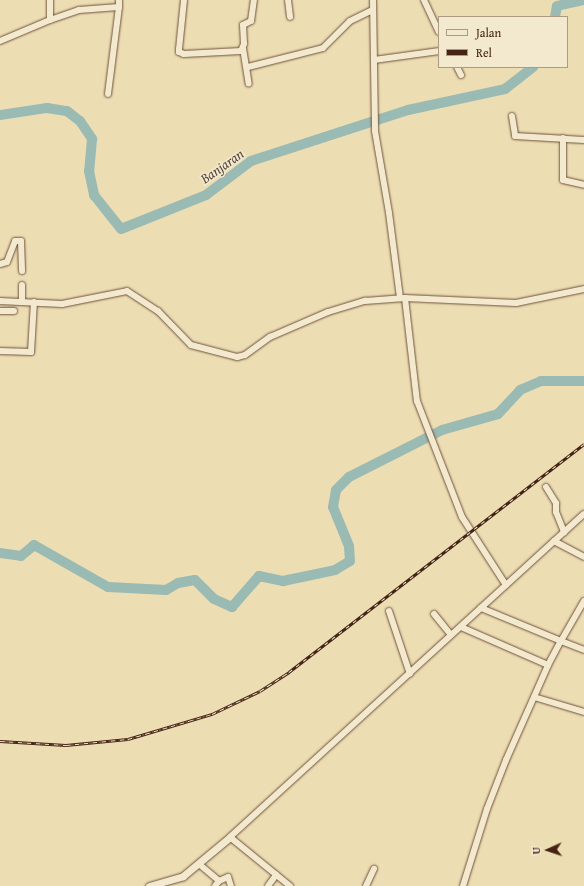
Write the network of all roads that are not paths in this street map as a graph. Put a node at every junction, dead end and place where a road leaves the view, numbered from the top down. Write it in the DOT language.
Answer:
graph roads {
  1 [pos="50,0"];
  2 [pos="184,0"];
  3 [pos="254,0"];
  4 [pos="288,0"];
  5 [pos="373,0"];
  6 [pos="424,0"];
  7 [pos="119,3"];
  8 [pos="373,10"];
  9 [pos="290,17"];
  10 [pos="50,20"];
  11 [pos="438,30"];
  12 [pos="0,41"];
  13 [pos="243,48"];
  14 [pos="438,51"];
  15 [pos="374,60"];
  16 [pos="248,67"];
  17 [pos="458,68"];
  18 [pos="461,75"];
  19 [pos="249,84"];
  20 [pos="108,94"];
  21 [pos="512,116"];
  22 [pos="563,138"];
  23 [pos="584,140"];
  24 [pos="584,185"];
  25 [pos="0,264"];
  26 [pos="22,271"];
  27 [pos="22,285"];
  28 [pos="584,289"];
  29 [pos="403,298"];
  30 [pos="0,301"];
  31 [pos="22,302"];
  32 [pos="34,302"];
  33 [pos="0,311"];
  34 [pos="14,311"];
  35 [pos="0,351"];
  36 [pos="546,487"];
  37 [pos="583,515"];
  38 [pos="564,532"];
  39 [pos="554,541"];
  40 [pos="584,557"];
  41 [pos="506,585"];
  42 [pos="584,602"];
  43 [pos="481,608"];
  44 [pos="389,611"];
  45 [pos="434,614"];
  46 [pos="461,627"];
  47 [pos="451,635"];
  48 [pos="561,641"];
  49 [pos="584,650"];
  50 [pos="548,665"];
  51 [pos="410,674"];
  52 [pos="534,697"];
  53 [pos="584,712"];
  54 [pos="230,837"];
  55 [pos="199,864"];
  56 [pos="374,869"];
  57 [pos="276,875"];
  58 [pos="217,884"];
  59 [pos="161,885"];
  60 [pos="149,886"];
  61 [pos="231,886"];
  62 [pos="268,886"];
  63 [pos="290,886"];
  64 [pos="366,886"];
  65 [pos="463,886"];
  1 -- 10 [label="street"];
  2 -- 13 [label="street"];
  3 -- 13 [label="street"];
  4 -- 9 [label="street"];
  5 -- 8 [label="street"];
  6 -- 11 [label="street"];
  7 -- 10 [label="street"];
  7 -- 20 [label="street"];
  8 -- 15 [label="street"];
  8 -- 16 [label="street"];
  10 -- 12 [label="street"];
  13 -- 16 [label="street"];
  14 -- 15 [label="street"];
  15 -- 29 [label="street"];
  16 -- 19 [label="street"];
  17 -- 18 [label="street"];
  21 -- 22 [label="street"];
  22 -- 23 [label="street"];
  22 -- 24 [label="street"];
  25 -- 26 [label="street"];
  27 -- 31 [label="street"];
  28 -- 29 [label="street"];
  29 -- 32 [label="street"];
  29 -- 41 [label="street"];
  30 -- 31 [label="street"];
  31 -- 32 [label="street"];
  32 -- 35 [label="street"];
  33 -- 34 [label="street"];
  36 -- 38 [label="street"];
  37 -- 38 [label="street"];
  38 -- 39 [label="street"];
  39 -- 40 [label="street"];
  39 -- 41 [label="street"];
  41 -- 43 [label="street"];
  42 -- 48 [label="street"];
  43 -- 46 [label="street"];
  43 -- 48 [label="street"];
  44 -- 51 [label="street"];
  45 -- 47 [label="street"];
  46 -- 47 [label="street"];
  46 -- 50 [label="street"];
  47 -- 51 [label="street"];
  48 -- 49 [label="street"];
  48 -- 50 [label="street"];
  50 -- 52 [label="street"];
  51 -- 54 [label="street"];
  52 -- 53 [label="street"];
  52 -- 65 [label="street"];
  54 -- 55 [label="street"];
  54 -- 57 [label="street"];
  55 -- 58 [label="street"];
  55 -- 59 [label="street"];
  56 -- 64 [label="street"];
  57 -- 62 [label="street"];
  57 -- 63 [label="street"];
  58 -- 61 [label="street"];
  59 -- 60 [label="street"];
}
